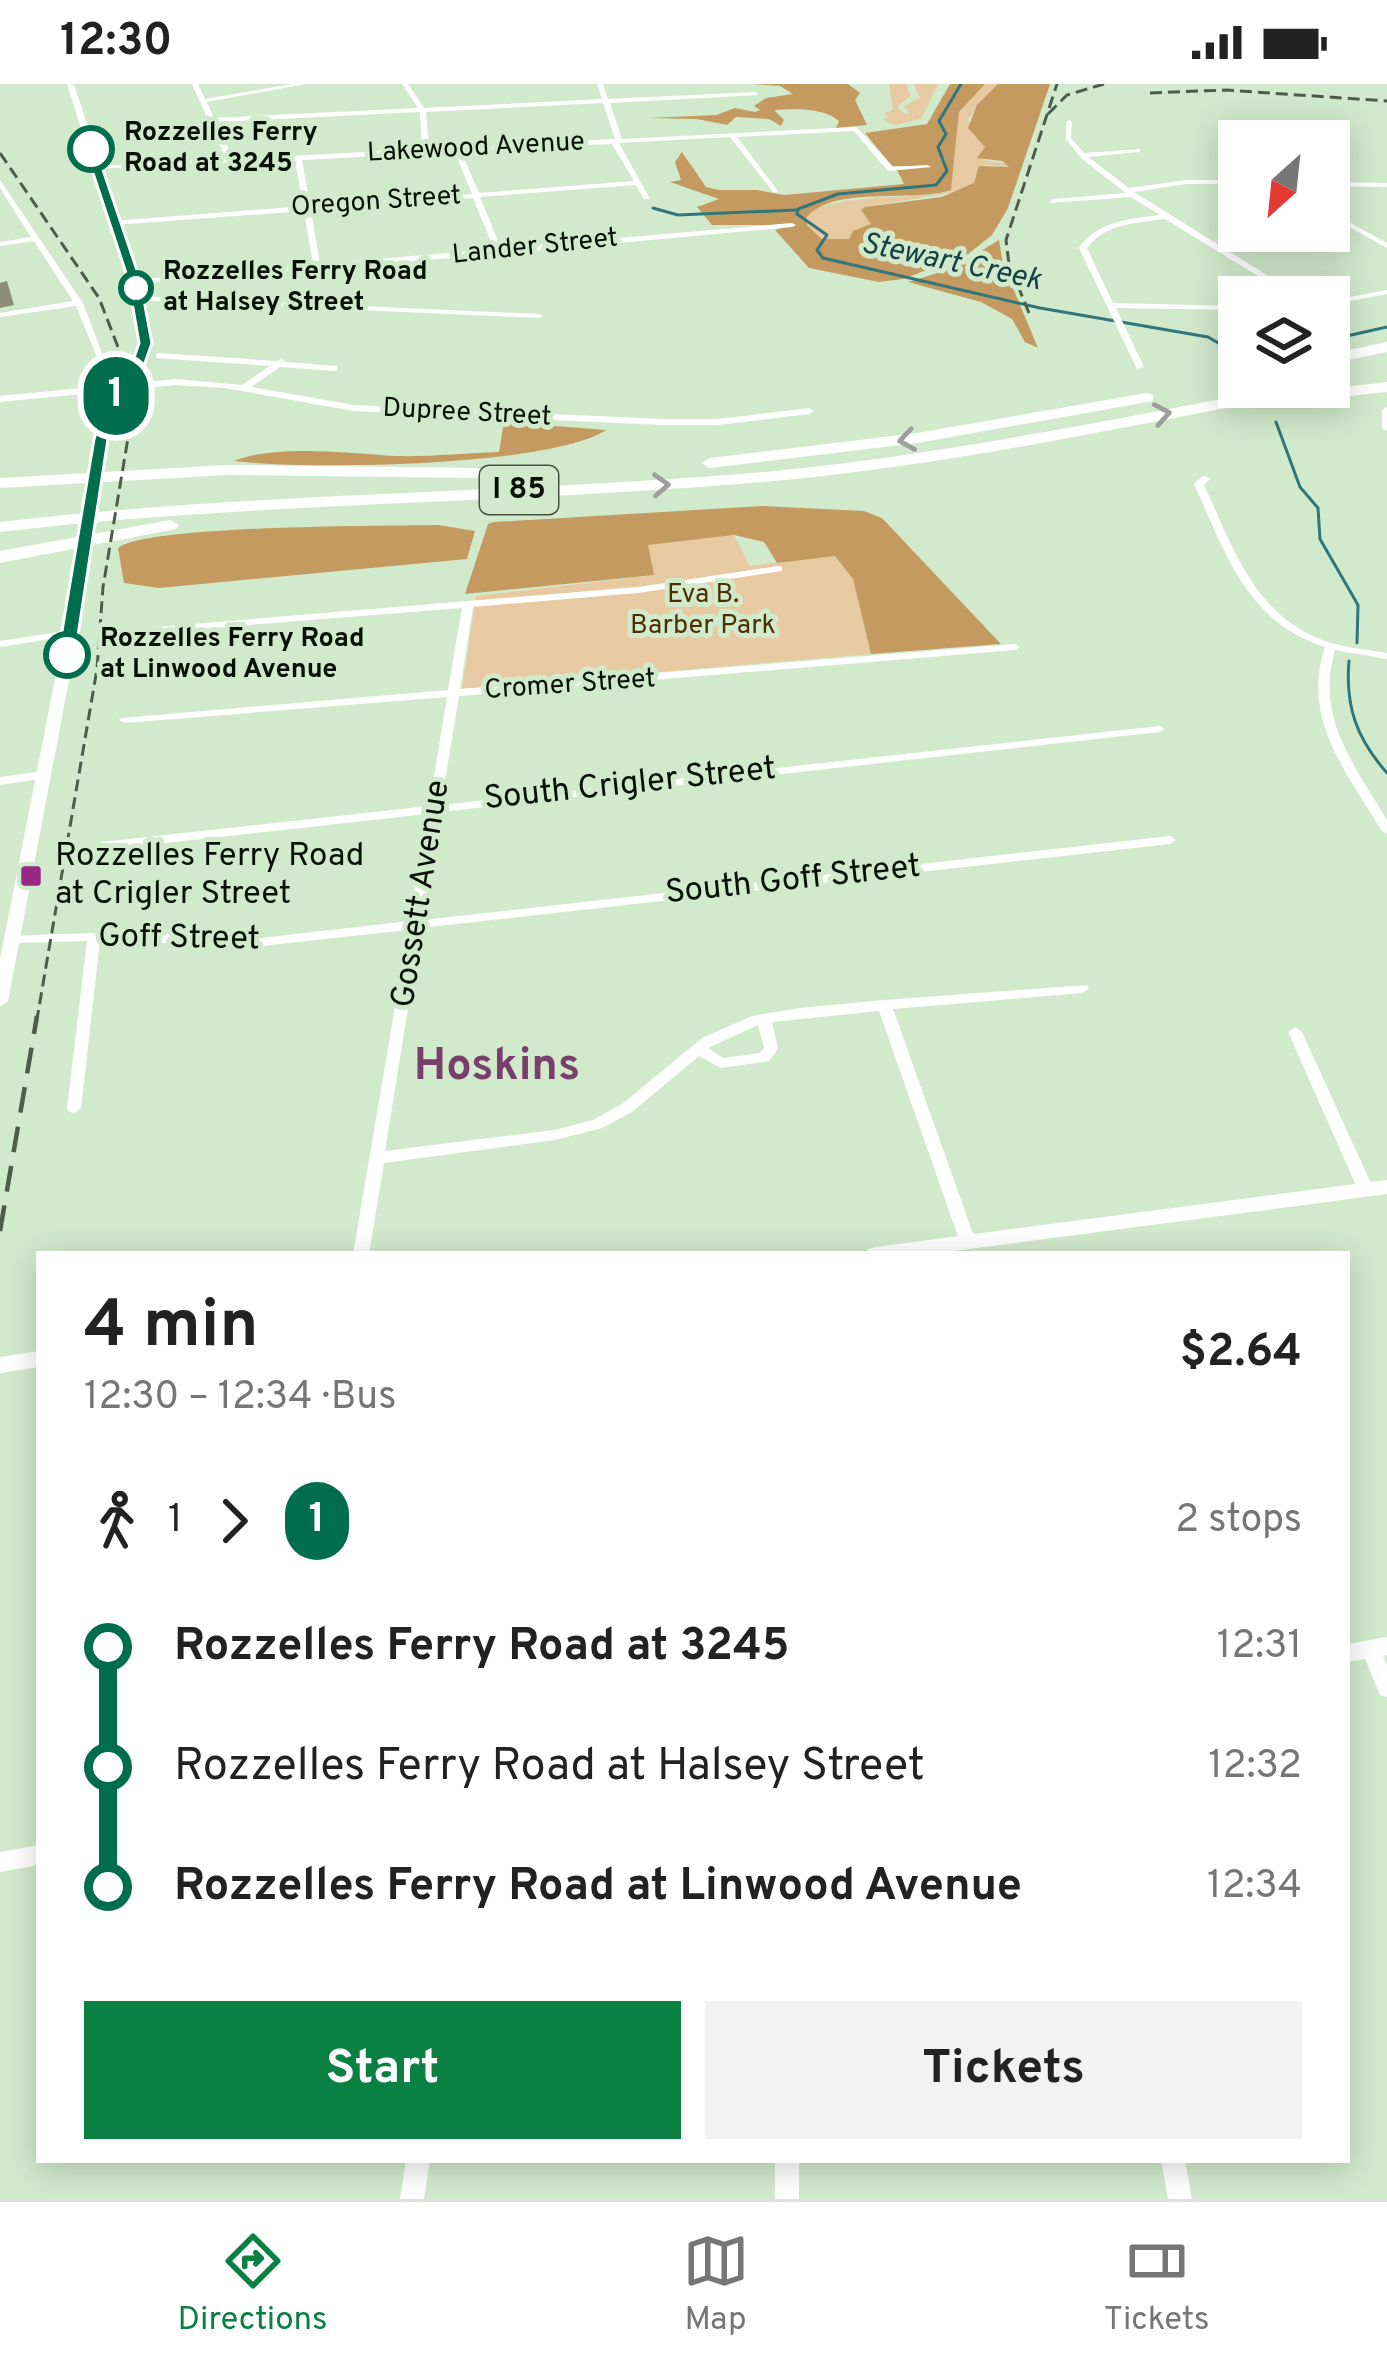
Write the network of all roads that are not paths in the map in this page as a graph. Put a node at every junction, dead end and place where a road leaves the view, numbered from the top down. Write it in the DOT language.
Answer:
graph roads {
  1 [pos="71,84"];
  2 [pos="195,84"];
  3 [pos="303,84"];
  4 [pos="405,84"];
  5 [pos="600,84"];
  6 [pos="756,94"];
  7 [pos="203,101"];
  8 [pos="606,101"];
  9 [pos="422,110"];
  10 [pos="212,120"];
  11 [pos="1070,122"];
  12 [pos="732,135"];
  13 [pos="616,141"];
  14 [pos="457,149"];
  15 [pos="1138,150"];
  16 [pos="426,151"];
  17 [pos="1083,155"];
  18 [pos="298,157"];
  19 [pos="230,161"];
  20 [pos="96,167"];
  21 [pos="927,167"];
  22 [pos="0,182"];
  23 [pos="1218,182"];
  24 [pos="638,183"];
  25 [pos="1350,184"];
  26 [pos="1387,185"];
  27 [pos="774,191"];
  28 [pos="1133,192"];
  29 [pos="475,195"];
  30 [pos="647,197"];
  31 [pos="1053,201"];
  32 [pos="306,207"];
  33 [pos="1171,216"];
  34 [pos="114,223"];
  35 [pos="792,225"];
  36 [pos="1350,225"];
  37 [pos="37,238"];
  38 [pos="0,244"];
  39 [pos="1387,246"];
  40 [pos="500,252"];
  41 [pos="317,266"];
  42 [pos="1265,276"];
  43 [pos="134,282"];
  44 [pos="1387,292"];
  45 [pos="138,298"];
  46 [pos="1350,299"];
  47 [pos="79,303"];
  48 [pos="1109,304"];
  49 [pos="1218,307"];
  50 [pos="0,316"];
  51 [pos="539,316"];
  52 [pos="1387,351"];
  53 [pos="159,356"];
  54 [pos="1350,359"];
  55 [pos="282,362"];
  56 [pos="1140,367"];
  57 [pos="334,368"];
  58 [pos="107,372"];
  59 [pos="1387,373"];
  60 [pos="1350,380"];
  61 [pos="128,383"];
  62 [pos="1218,385"];
  63 [pos="1387,387"];
  64 [pos="242,388"];
  65 [pos="0,399"];
  66 [pos="1218,404"];
  67 [pos="1210,406"];
  68 [pos="1387,410"];
  69 [pos="809,411"];
  70 [pos="1387,428"];
  71 [pos="478,473"];
  72 [pos="1206,478"];
  73 [pos="0,483"];
  74 [pos="448,491"];
  75 [pos="0,511"];
  76 [pos="0,527"];
  77 [pos="0,557"];
  78 [pos="778,569"];
  79 [pos="468,604"];
  80 [pos="148,630"];
  81 [pos="71,633"];
  82 [pos="0,644"];
  83 [pos="1015,647"];
  84 [pos="1330,648"];
  85 [pos="1387,656"];
  86 [pos="454,693"];
  87 [pos="125,720"];
  88 [pos="1160,729"];
  89 [pos="44,775"];
  90 [pos="0,781"];
  91 [pos="436,808"];
  92 [pos="1387,830"];
  93 [pos="1169,840"];
  94 [pos="102,846"];
  95 [pos="417,924"];
  96 [pos="94,937"];
  97 [pos="12,939"];
  98 [pos="1082,988"];
  99 [pos="0,1001"];
  100 [pos="884,1005"];
  101 [pos="764,1019"];
  102 [pos="1295,1032"];
  103 [pos="698,1048"];
  104 [pos="74,1108"];
  105 [pos="378,1158"];
  106 [pos="1387,1187"];
  107 [pos="1366,1190"];
  108 [pos="968,1242"];
  109 [pos="362,1251"];
  110 [pos="898,1251"];
  111 [pos="36,1360"];
  112 [pos="0,1365"];
  113 [pos="1379,1648"];
  114 [pos="1387,1688"];
  115 [pos="36,1856"];
  116 [pos="0,1862"];
  117 [pos="418,2163"];
  118 [pos="788,2163"];
  119 [pos="1174,2163"];
  120 [pos="412,2199"];
  121 [pos="787,2199"];
  122 [pos="1180,2199"];
  1 -- 20 [label="street"];
  2 -- 7 [label="street"];
  3 -- 7 [label="street"];
  4 -- 9 [label="street"];
  5 -- 8 [label="street"];
  6 -- 8 [label="street"];
  7 -- 10 [label="street"];
  8 -- 9 [label="street"];
  8 -- 13 [label="street"];
  9 -- 10 [label="street"];
  9 -- 16 [label="street"];
  10 -- 19 [label="street"];
  11 -- 17 [label="street"];
  12 -- 13 [label="street, Lakewood Avenue"];
  12 -- 21 [label="street, Lakewood Avenue"];
  12 -- 27 [label="street"];
  13 -- 14 [label="street, Lakewood Avenue"];
  13 -- 24 [label="street"];
  14 -- 16 [label="street, Lakewood Avenue"];
  14 -- 29 [label="street"];
  15 -- 17 [label="street"];
  16 -- 18 [label="street, Lakewood Avenue"];
  17 -- 28 [label="street"];
  18 -- 19 [label="street, Lakewood Avenue"];
  18 -- 32 [label="street"];
  19 -- 20 [label="street, Lakewood Avenue"];
  20 -- 34 [label="street"];
  22 -- 37 [label="street"];
  23 -- 28 [label="street"];
  24 -- 29 [label="street, Oregon Street"];
  24 -- 30 [label="street"];
  25 -- 26 [label="street"];
  28 -- 31 [label="street"];
  28 -- 33 [label="street"];
  29 -- 32 [label="street, Oregon Street"];
  29 -- 40 [label="street"];
  32 -- 34 [label="street, Oregon Street"];
  32 -- 41 [label="street"];
  33 -- 42 [label="street"];
  33 -- 48 [label="street"];
  34 -- 43 [label="street"];
  35 -- 40 [label="street, Lander Street"];
  36 -- 39 [label="street"];
  37 -- 38 [label="street"];
  37 -- 47 [label="street"];
  40 -- 41 [label="street, Lander Street"];
  41 -- 43 [label="street, Lander Street"];
  43 -- 45 [label="street"];
  44 -- 46 [label="street"];
  45 -- 51 [label="street"];
  45 -- 61 [label="street"];
  47 -- 50 [label="street"];
  47 -- 58 [label="street"];
  48 -- 49 [label="street"];
  48 -- 56 [label="street"];
  52 -- 54 [label="highway"];
  53 -- 55 [label="street"];
  55 -- 57 [label="street"];
  55 -- 64 [label="street"];
  59 -- 60 [label="highway"];
  61 -- 64 [label="street, Dupree Street"];
  61 -- 65 [label="street, Dupree Street"];
  61 -- 81 [label="street"];
  62 -- 71 [label="highway, I 85, one-way"];
  63 -- 67 [label="highway"];
  64 -- 69 [label="street, Dupree Street"];
  66 -- 67 [label="highway, I 85"];
  74 -- 67 [label="highway, I 85, one-way"];
  68 -- 70 [label="street"];
  71 -- 73 [label="highway"];
  71 -- 75 [label="highway, I 85"];
  72 -- 84 [label="street"];
  74 -- 76 [label="highway, I 85"];
  74 -- 77 [label="highway"];
  78 -- 79 [label="street"];
  79 -- 80 [label="street"];
  79 -- 86 [label="street, Gossett Avenue"];
  81 -- 82 [label="street"];
  81 -- 89 [label="street"];
  83 -- 86 [label="street, Cromer Street"];
  84 -- 85 [label="street"];
  84 -- 92 [label="street"];
  86 -- 87 [label="street, Cromer Street"];
  86 -- 91 [label="street, Gossett Avenue"];
  88 -- 91 [label="street, South Crigler Street"];
  89 -- 90 [label="street"];
  89 -- 97 [label="street"];
  91 -- 94 [label="street, South Crigler Street"];
  91 -- 95 [label="street, Gossett Avenue"];
  93 -- 95 [label="street, South Goff Street"];
  95 -- 96 [label="street, Goff Street"];
  95 -- 105 [label="street, Gossett Avenue"];
  96 -- 97 [label="street, Goff Street"];
  96 -- 104 [label="street"];
  97 -- 99 [label="street"];
  98 -- 100 [label="street"];
  100 -- 101 [label="street"];
  100 -- 108 [label="street"];
  101 -- 103 [label="street"];
  101 -- 103 [label="street"];
  102 -- 107 [label="street"];
  103 -- 105 [label="street"];
  105 -- 109 [label="street, Gossett Avenue"];
  106 -- 107 [label="street"];
  107 -- 108 [label="street"];
  108 -- 110 [label="street"];
  111 -- 112 [label="street"];
  113 -- 114 [label="street"];
  115 -- 116 [label="street"];
  117 -- 120 [label="street"];
  118 -- 121 [label="street"];
  119 -- 122 [label="street"];
}
